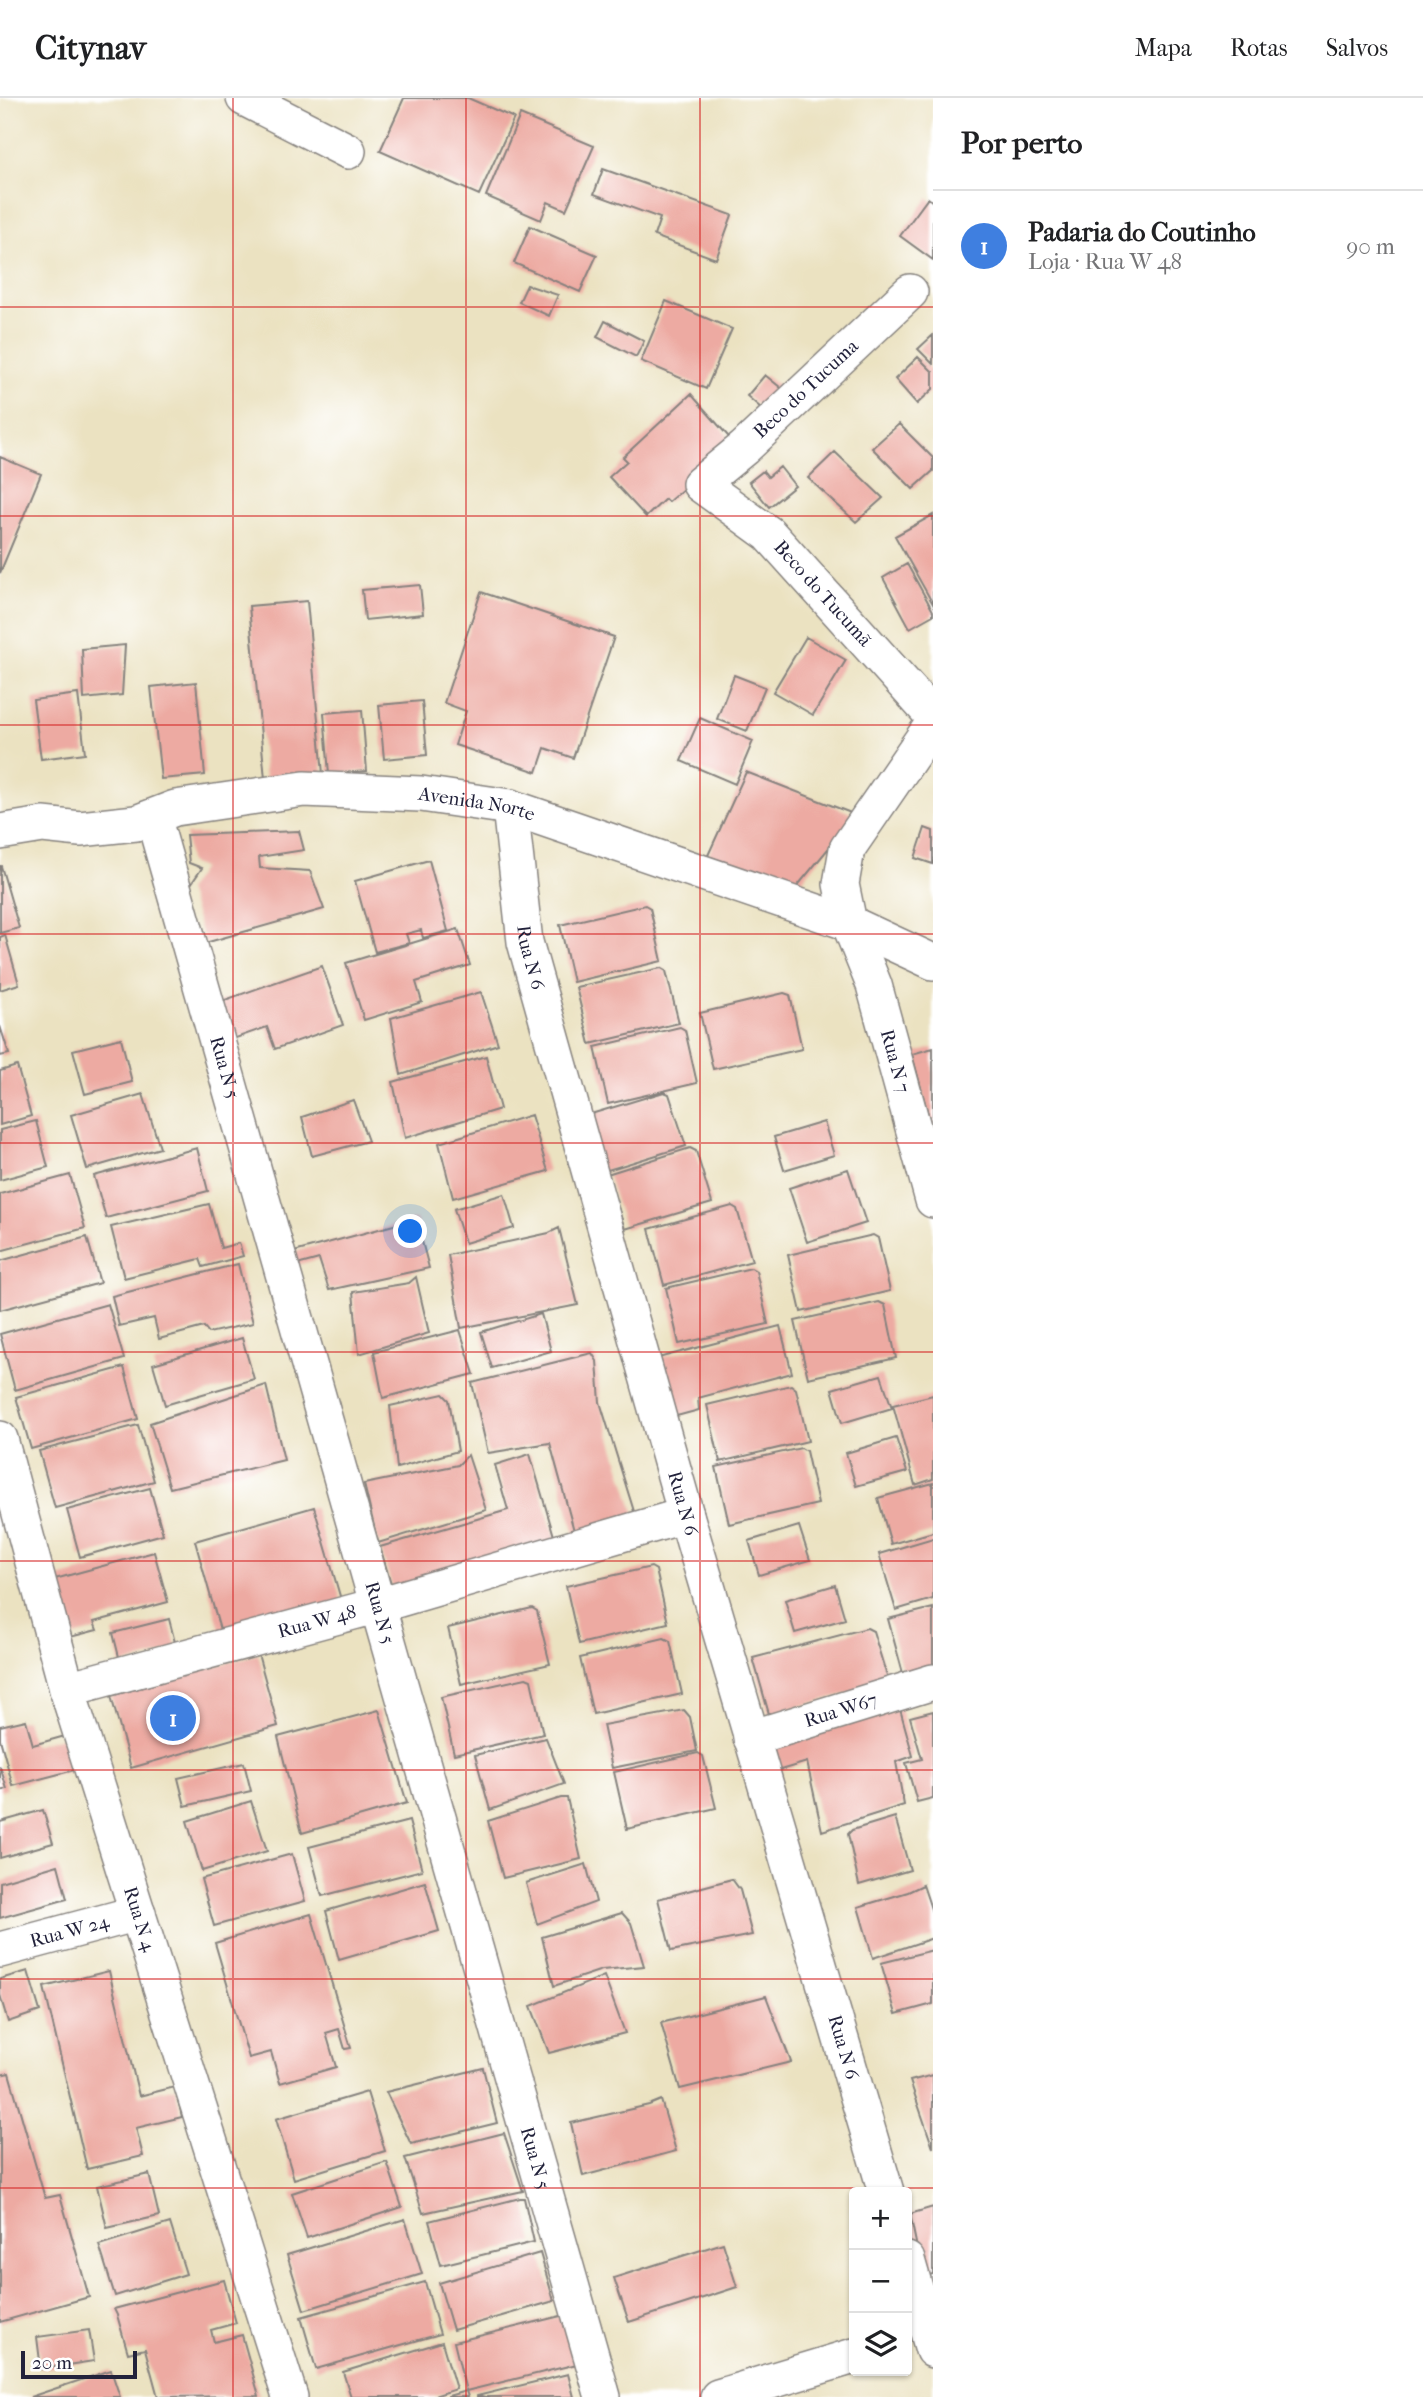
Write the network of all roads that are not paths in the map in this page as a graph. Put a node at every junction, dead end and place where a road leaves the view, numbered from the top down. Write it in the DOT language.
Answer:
graph roads {
  1 [pos="244,98"];
  2 [pos="348,151"];
  3 [pos="910,292"];
  4 [pos="700,484"];
  5 [pos="933,716"];
  6 [pos="933,724"];
  7 [pos="510,807"];
  8 [pos="156,827"];
  9 [pos="0,832"];
  10 [pos="849,923"];
  11 [pos="933,962"];
  12 [pos="933,1200"];
  13 [pos="0,1438"];
  14 [pos="686,1515"];
  15 [pos="379,1605"];
  16 [pos="933,1682"];
  17 [pos="67,1689"];
  18 [pos="751,1738"];
  19 [pos="138,1913"];
  20 [pos="0,1950"];
  21 [pos="885,2187"];
  22 [pos="912,2282"];
  23 [pos="925,2339"];
  24 [pos="849,2358"];
  25 [pos="290,2397"];
  26 [pos="603,2397"];
  27 [pos="718,2397"];
  1 -- 2 [label="street"];
  3 -- 4 [label="street, Beco do Tucuma"];
  4 -- 5 [label="street, Beco do Tucumã"];
  6 -- 10 [label="street, Rua N 7"];
  7 -- 9 [label="street, Avenida Norte"];
  7 -- 10 [label="street, Avenida Norte"];
  7 -- 14 [label="street, Rua N 6"];
  8 -- 15 [label="street, Rua N 5"];
  10 -- 11 [label="street, Avenida Norte"];
  10 -- 12 [label="street, Rua N 7"];
  13 -- 17 [label="street, Rua N 4"];
  14 -- 15 [label="street, Rua W 48"];
  14 -- 18 [label="street, Rua N 6"];
  15 -- 17 [label="street, Rua W 48"];
  15 -- 26 [label="street, Rua N 5"];
  16 -- 18 [label="street, Rua W67"];
  17 -- 19 [label="street, Rua N 4"];
  18 -- 21 [label="street, Rua N 6"];
  19 -- 20 [label="street, Rua W 24"];
  19 -- 25 [label="street, Rua N 4"];
  22 -- 23 [label="street"];
  24 -- 27 [label="street"];
}
